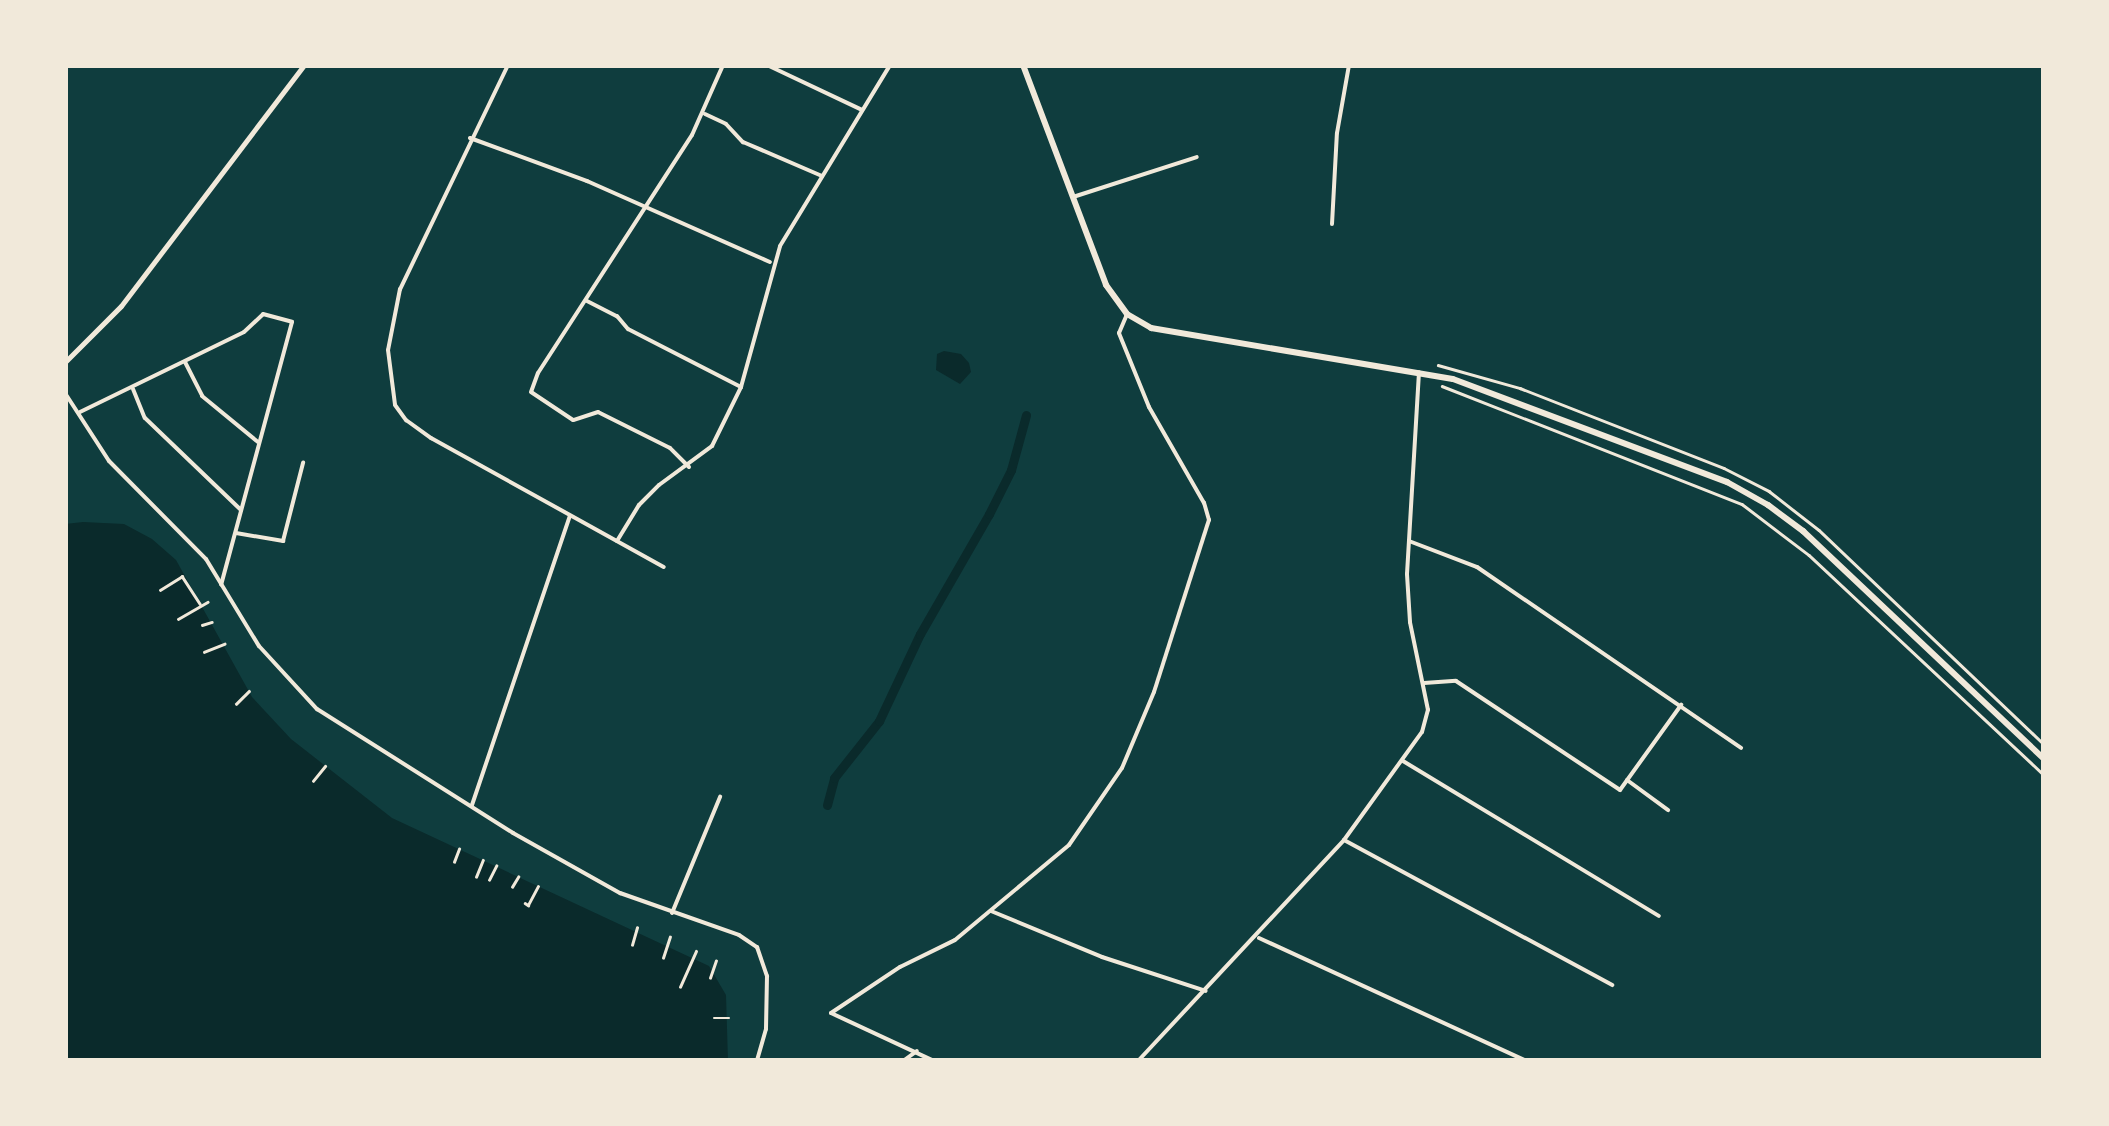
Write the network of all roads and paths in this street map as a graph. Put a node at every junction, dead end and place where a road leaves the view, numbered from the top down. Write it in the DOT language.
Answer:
graph roads {
  1 [pos="304,65"];
  2 [pos="508,65"];
  3 [pos="724,65"];
  4 [pos="768,65"];
  5 [pos="890,65"];
  6 [pos="1023,65"];
  7 [pos="1349,65"];
  8 [pos="862,110"];
  9 [pos="704,113"];
  10 [pos="470,138"];
  11 [pos="1197,157"];
  12 [pos="822,176"];
  13 [pos="1073,197"];
  14 [pos="646,207"];
  15 [pos="1332,224"];
  16 [pos="772,263"];
  17 [pos="586,301"];
  18 [pos="1127,314"];
  19 [pos="65,362"];
  20 [pos="185,362"];
  21 [pos="1438,365"];
  22 [pos="1419,372"];
  23 [pos="1436,382"];
  24 [pos="741,387"];
  25 [pos="133,389"];
  26 [pos="65,392"];
  27 [pos="78,413"];
  28 [pos="260,444"];
  29 [pos="303,462"];
  30 [pos="689,467"];
  31 [pos="241,510"];
  32 [pos="570,516"];
  33 [pos="236,533"];
  34 [pos="617,541"];
  35 [pos="1409,541"];
  36 [pos="664,566"];
  37 [pos="221,584"];
  38 [pos="160,590"];
  39 [pos="208,602"];
  40 [pos="200,604"];
  41 [pos="178,618"];
  42 [pos="212,622"];
  43 [pos="202,625"];
  44 [pos="224,644"];
  45 [pos="204,652"];
  46 [pos="1424,683"];
  47 [pos="249,691"];
  48 [pos="236,704"];
  49 [pos="1680,705"];
  50 [pos="2044,744"];
  51 [pos="1742,748"];
  52 [pos="2044,759"];
  53 [pos="1403,760"];
  54 [pos="325,766"];
  55 [pos="2044,775"];
  56 [pos="1627,780"];
  57 [pos="313,781"];
  58 [pos="720,797"];
  59 [pos="472,806"];
  60 [pos="1668,810"];
  61 [pos="1344,840"];
  62 [pos="458,849"];
  63 [pos="483,860"];
  64 [pos="454,862"];
  65 [pos="496,866"];
  66 [pos="476,877"];
  67 [pos="518,877"];
  68 [pos="489,880"];
  69 [pos="538,886"];
  70 [pos="512,887"];
  71 [pos="525,903"];
  72 [pos="991,912"];
  73 [pos="672,913"];
  74 [pos="1659,916"];
  75 [pos="638,928"];
  76 [pos="1257,937"];
  77 [pos="670,938"];
  78 [pos="632,945"];
  79 [pos="696,951"];
  80 [pos="663,958"];
  81 [pos="716,962"];
  82 [pos="710,978"];
  83 [pos="1612,985"];
  84 [pos="680,988"];
  85 [pos="1206,991"];
  86 [pos="714,1018"];
  87 [pos="729,1018"];
  88 [pos="917,1051"];
  89 [pos="757,1061"];
  90 [pos="903,1061"];
  91 [pos="934,1061"];
  92 [pos="1138,1061"];
  93 [pos="1527,1061"];
  1 -- 19 [label="street"];
  2 -- 10 [label="street"];
  3 -- 9 [label="street"];
  4 -- 8 [label="street"];
  5 -- 8 [label="street"];
  6 -- 13 [label="main road"];
  7 -- 15 [label="street"];
  8 -- 12 [label="street"];
  9 -- 12 [label="street"];
  9 -- 14 [label="street"];
  10 -- 14 [label="street"];
  10 -- 32 [label="street"];
  11 -- 13 [label="street"];
  12 -- 16 [label="street"];
  13 -- 18 [label="main road"];
  14 -- 16 [label="street"];
  14 -- 17 [label="street"];
  16 -- 24 [label="street"];
  17 -- 24 [label="street"];
  17 -- 30 [label="street"];
  18 -- 22 [label="main road"];
  18 -- 72 [label="street"];
  20 -- 25 [label="street"];
  20 -- 28 [label="street"];
  20 -- 28 [label="street"];
  21 -- 50 [label="path"];
  22 -- 35 [label="street"];
  22 -- 52 [label="main road"];
  23 -- 55 [label="path"];
  24 -- 30 [label="street"];
  25 -- 27 [label="street"];
  25 -- 31 [label="street"];
  26 -- 27 [label="street"];
  27 -- 37 [label="street"];
  28 -- 31 [label="street"];
  29 -- 33 [label="street"];
  30 -- 34 [label="street"];
  31 -- 33 [label="street"];
  32 -- 34 [label="street"];
  32 -- 59 [label="street"];
  33 -- 37 [label="street"];
  34 -- 36 [label="street"];
  35 -- 46 [label="street"];
  35 -- 49 [label="street"];
  37 -- 59 [label="street"];
  38 -- 40 [label="path"];
  39 -- 40 [label="path"];
  40 -- 41 [label="path"];
  42 -- 43 [label="path"];
  44 -- 45 [label="path"];
  46 -- 53 [label="street"];
  46 -- 56 [label="street"];
  47 -- 48 [label="path"];
  49 -- 51 [label="street"];
  49 -- 56 [label="street"];
  53 -- 61 [label="street"];
  53 -- 74 [label="street"];
  54 -- 57 [label="path"];
  56 -- 60 [label="street"];
  58 -- 73 [label="street"];
  59 -- 73 [label="street"];
  61 -- 76 [label="street"];
  61 -- 83 [label="street"];
  62 -- 64 [label="path"];
  63 -- 66 [label="path"];
  65 -- 68 [label="path"];
  67 -- 70 [label="path"];
  69 -- 71 [label="path"];
  72 -- 85 [label="street"];
  72 -- 88 [label="street"];
  73 -- 89 [label="street"];
  75 -- 78 [label="path"];
  76 -- 85 [label="street"];
  76 -- 93 [label="street"];
  77 -- 80 [label="path"];
  79 -- 84 [label="path"];
  81 -- 82 [label="path"];
  85 -- 92 [label="street"];
  86 -- 87 [label="path"];
  88 -- 90 [label="street"];
  88 -- 91 [label="street"];
}
